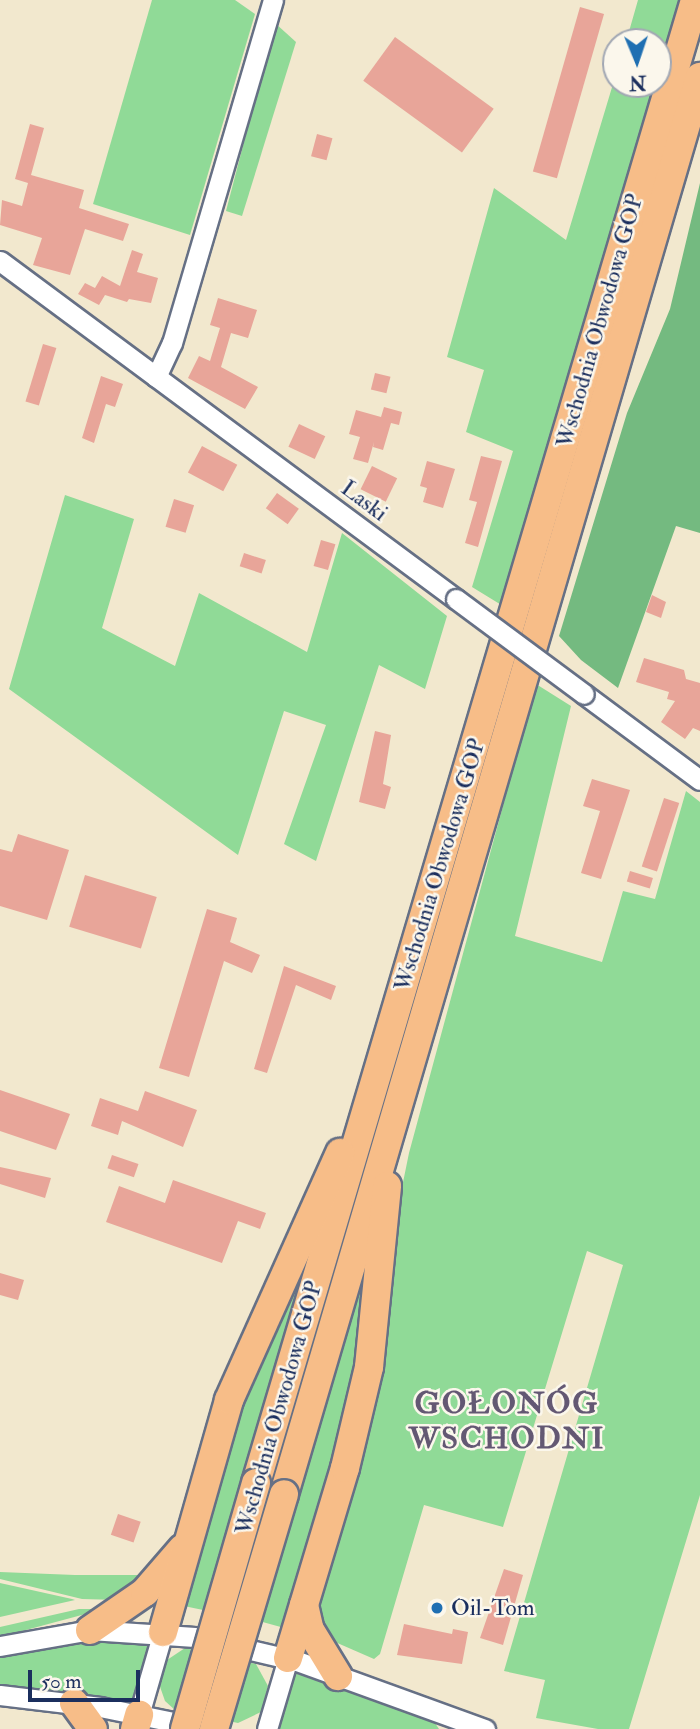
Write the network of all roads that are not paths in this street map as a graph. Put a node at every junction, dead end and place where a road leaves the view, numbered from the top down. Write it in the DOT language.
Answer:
graph roads {
  1 [pos="273,0"];
  2 [pos="695,0"];
  3 [pos="700,77"];
  4 [pos="0,261"];
  5 [pos="156,377"];
  6 [pos="700,780"];
  7 [pos="372,1095"];
  8 [pos="385,1148"];
  9 [pos="187,1541"];
  10 [pos="304,1605"];
  11 [pos="90,1630"];
  12 [pos="163,1632"];
  13 [pos="0,1646"];
  14 [pos="288,1658"];
  15 [pos="338,1676"];
  16 [pos="0,1695"];
  17 [pos="74,1703"];
  18 [pos="137,1722"];
  19 [pos="449,1723"];
  20 [pos="93,1729"];
  21 [pos="185,1729"];
  22 [pos="206,1729"];
  23 [pos="214,1729"];
  24 [pos="267,1729"];
  25 [pos="485,1729"];
  1 -- 5 [label="street"];
  2 -- 7 [label="highway, Wschodnia Obwodowa GOP"];
  3 -- 8 [label="highway, Wschodnia Obwodowa GOP"];
  4 -- 5 [label="street, Laski"];
  5 -- 6 [label="street, Laski, bridge"];
  7 -- 9 [label="highway"];
  7 -- 21 [label="highway, Wschodnia Obwodowa GOP, bridge"];
  8 -- 10 [label="highway"];
  8 -- 23 [label="highway, Wschodnia Obwodowa GOP, bridge"];
  9 -- 11 [label="highway"];
  9 -- 12 [label="highway"];
  10 -- 14 [label="highway"];
  10 -- 15 [label="highway"];
  11 -- 12 [label="street"];
  11 -- 13 [label="street"];
  12 -- 14 [label="street"];
  12 -- 18 [label="street"];
  14 -- 15 [label="street"];
  14 -- 24 [label="street"];
  15 -- 19 [label="street"];
  16 -- 17 [label="street"];
  17 -- 18 [label="street"];
  17 -- 20 [label="highway"];
  18 -- 22 [label="street"];
  19 -- 25 [label="street"];
}
